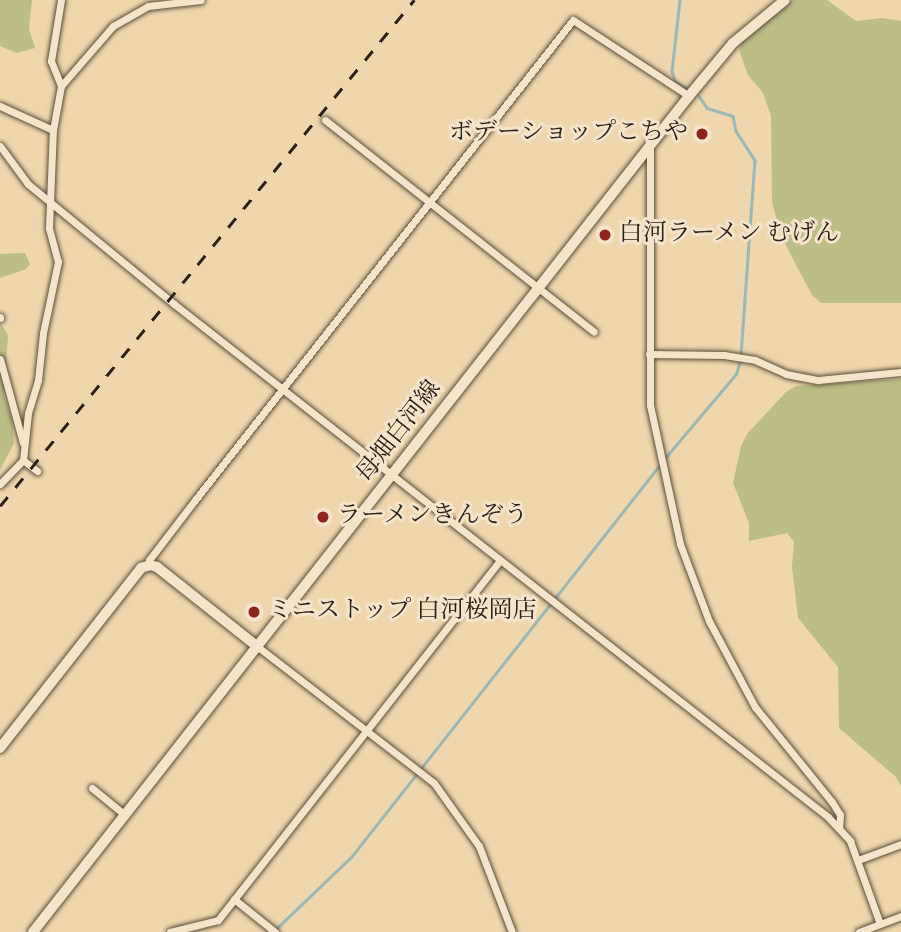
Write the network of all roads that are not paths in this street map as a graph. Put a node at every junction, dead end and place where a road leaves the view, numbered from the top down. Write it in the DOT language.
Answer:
graph roads {
  1 [pos="61,0"];
  2 [pos="201,0"];
  3 [pos="785,0"];
  4 [pos="61,86"];
  5 [pos="689,96"];
  6 [pos="0,106"];
  7 [pos="325,120"];
  8 [pos="53,130"];
  9 [pos="0,146"];
  10 [pos="650,148"];
  11 [pos="430,202"];
  12 [pos="51,204"];
  13 [pos="539,288"];
  14 [pos="594,332"];
  15 [pos="649,354"];
  16 [pos="0,359"];
  17 [pos="901,372"];
  18 [pos="283,389"];
  19 [pos="24,446"];
  20 [pos="23,460"];
  21 [pos="37,471"];
  22 [pos="393,475"];
  23 [pos="0,484"];
  24 [pos="499,561"];
  25 [pos="149,565"];
  26 [pos="258,647"];
  27 [pos="367,731"];
  28 [pos="0,748"];
  29 [pos="92,788"];
  30 [pos="125,815"];
  31 [pos="839,828"];
  32 [pos="901,844"];
  33 [pos="858,860"];
  34 [pos="234,899"];
  35 [pos="901,916"];
  36 [pos="880,924"];
  37 [pos="33,932"];
  38 [pos="170,932"];
  39 [pos="275,932"];
  40 [pos="512,932"];
  41 [pos="859,932"];
  1 -- 4 [label="street"];
  2 -- 4 [label="street"];
  3 -- 5 [label="main road, 母畑白河線"];
  4 -- 8 [label="street"];
  5 -- 10 [label="main road, 母畑白河線"];
  5 -- 11 [label="street"];
  6 -- 8 [label="street"];
  7 -- 11 [label="street"];
  8 -- 12 [label="street"];
  9 -- 12 [label="street"];
  10 -- 13 [label="main road, 母畑白河線"];
  10 -- 15 [label="street"];
  11 -- 13 [label="street"];
  11 -- 18 [label="street"];
  12 -- 18 [label="street"];
  12 -- 19 [label="street"];
  13 -- 14 [label="street"];
  13 -- 22 [label="main road, 母畑白河線"];
  15 -- 17 [label="street"];
  15 -- 31 [label="street"];
  16 -- 19 [label="street"];
  18 -- 22 [label="street"];
  18 -- 25 [label="street"];
  19 -- 20 [label="street"];
  20 -- 21 [label="street"];
  20 -- 23 [label="street"];
  22 -- 24 [label="street"];
  22 -- 26 [label="main road, 母畑白河線"];
  24 -- 27 [label="street"];
  24 -- 31 [label="street"];
  25 -- 26 [label="main road"];
  25 -- 28 [label="main road"];
  26 -- 27 [label="street"];
  26 -- 30 [label="main road, 母畑白河線"];
  27 -- 34 [label="street"];
  27 -- 40 [label="street"];
  29 -- 30 [label="street"];
  30 -- 37 [label="main road, 母畑白河線"];
  31 -- 33 [label="street"];
  32 -- 33 [label="street"];
  33 -- 36 [label="street"];
  34 -- 38 [label="street"];
  34 -- 39 [label="street"];
  35 -- 36 [label="street"];
  36 -- 41 [label="street"];
}
